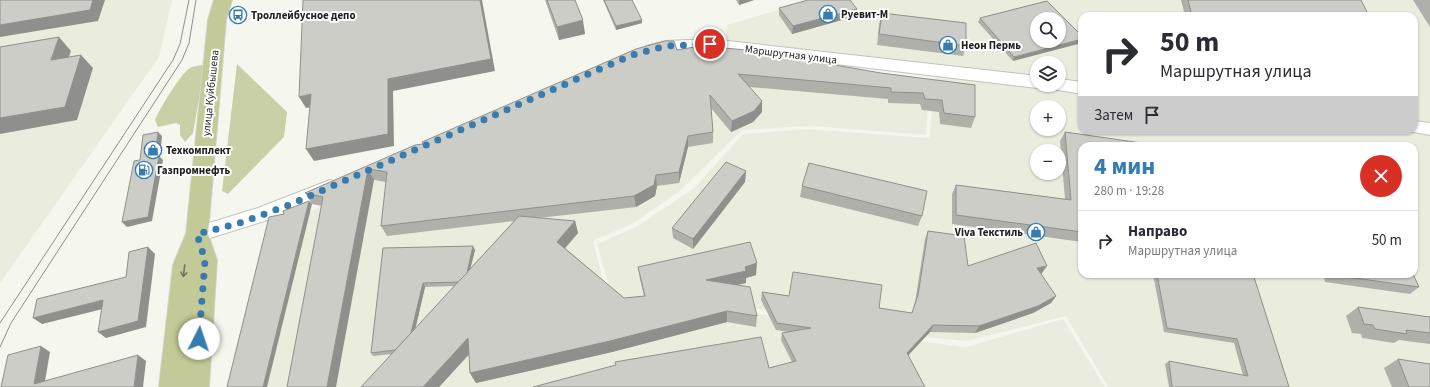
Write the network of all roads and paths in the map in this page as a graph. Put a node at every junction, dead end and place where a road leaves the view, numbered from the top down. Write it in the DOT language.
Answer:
graph roads {
  1 [pos="223,0"];
  2 [pos="639,53"];
  3 [pos="1030,81"];
  4 [pos="1066,86"];
  5 [pos="1078,87"];
  6 [pos="1418,128"];
  7 [pos="1430,129"];
  8 [pos="346,180"];
  9 [pos="197,234"];
  10 [pos="172,387"];
  11 [pos="196,387"];
  1 -- 9 [label="main road, улица Куйбышева"];
  2 -- 3 [label="street, Маршрутная улица"];
  4 -- 5 [label="street"];
  6 -- 7 [label="street"];
  8 -- 9 [label="street"];
  9 -- 10 [label="main road, улица Куйбышева, one-way"];
  9 -- 11 [label="main road, улица Куйбышева"];
}
